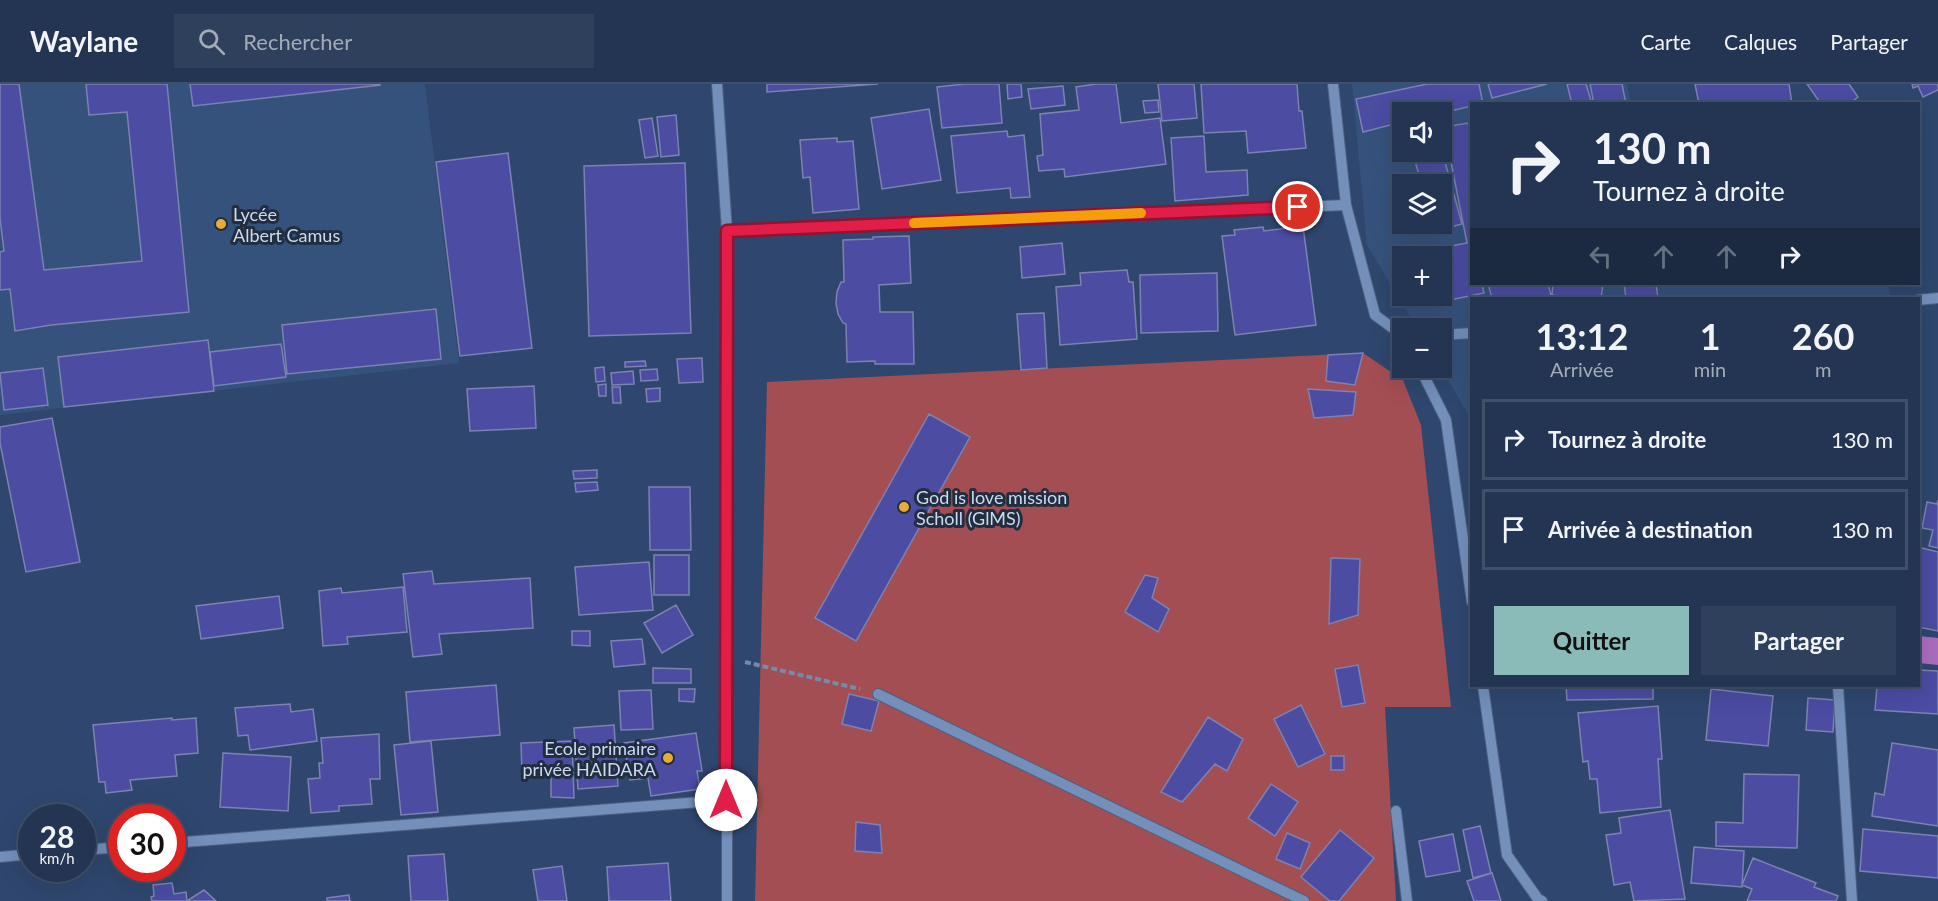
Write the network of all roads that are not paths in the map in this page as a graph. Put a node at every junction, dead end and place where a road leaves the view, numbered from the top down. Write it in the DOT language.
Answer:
graph roads {
  1 [pos="717,84"];
  2 [pos="1333,84"];
  3 [pos="1346,205"];
  4 [pos="727,231"];
  5 [pos="1938,298"];
  6 [pos="1920,300"];
  7 [pos="1392,328"];
  8 [pos="1470,333"];
  9 [pos="1452,334"];
  10 [pos="1425,378"];
  11 [pos="1470,588"];
  12 [pos="1483,687"];
  13 [pos="1839,687"];
  14 [pos="878,694"];
  15 [pos="726,800"];
  16 [pos="1396,811"];
  17 [pos="186,842"];
  18 [pos="18,856"];
  19 [pos="0,857"];
  20 [pos="727,901"];
  21 [pos="1304,901"];
  22 [pos="1407,901"];
  23 [pos="1542,901"];
  24 [pos="1852,901"];
  1 -- 4 [label="street"];
  2 -- 3 [label="street"];
  3 -- 4 [label="street"];
  3 -- 7 [label="street"];
  4 -- 15 [label="street"];
  5 -- 6 [label="street"];
  8 -- 9 [label="street"];
  10 -- 11 [label="street"];
  12 -- 23 [label="street"];
  13 -- 24 [label="street"];
  14 -- 21 [label="street"];
  15 -- 17 [label="street"];
  15 -- 20 [label="street"];
  16 -- 22 [label="street"];
  18 -- 19 [label="street"];
}
